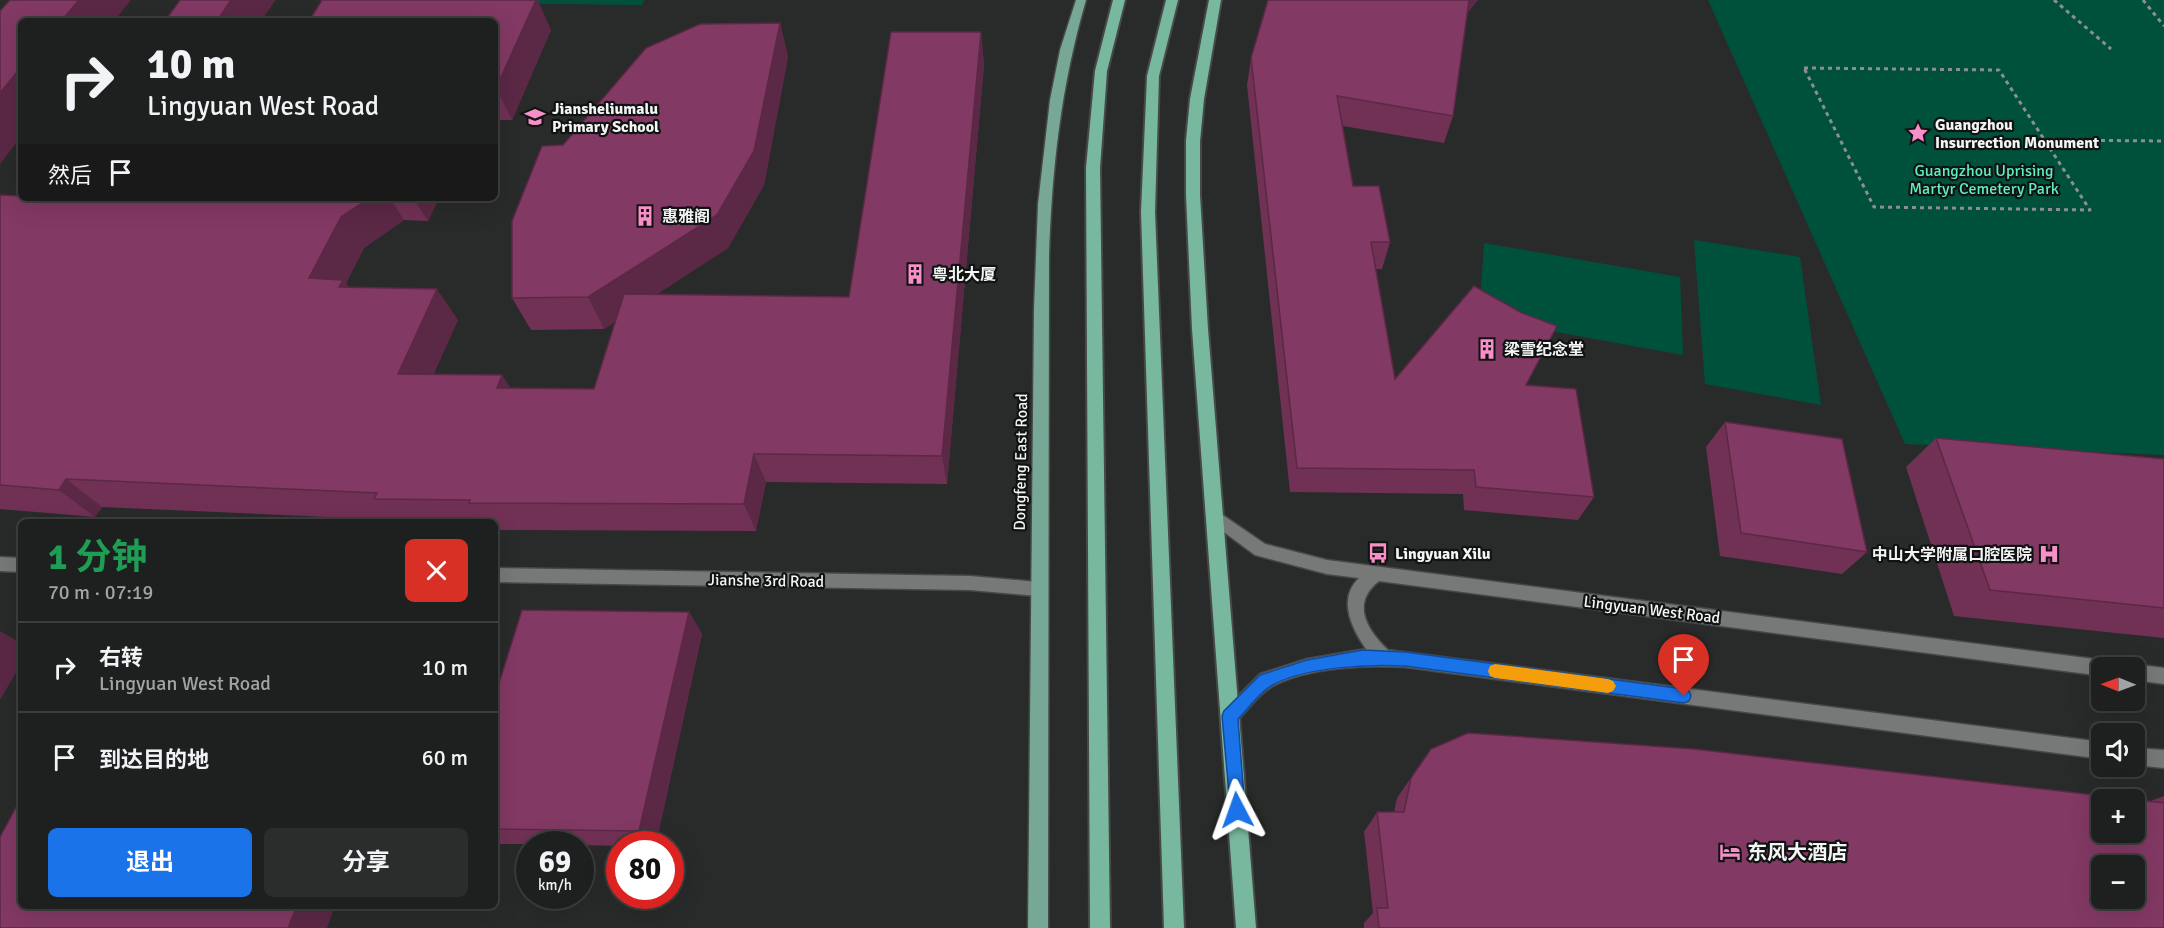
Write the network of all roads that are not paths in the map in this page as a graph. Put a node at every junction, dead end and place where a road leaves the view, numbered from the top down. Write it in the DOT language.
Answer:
graph roads {
  1 [pos="1081,0"];
  2 [pos="1119,0"];
  3 [pos="1172,0"];
  4 [pos="1215,0"];
  5 [pos="1214,516"];
  6 [pos="0,564"];
  7 [pos="18,565"];
  8 [pos="1377,573"];
  9 [pos="498,575"];
  10 [pos="1037,589"];
  11 [pos="1385,659"];
  12 [pos="2091,667"];
  13 [pos="2145,673"];
  14 [pos="2164,676"];
  15 [pos="1230,716"];
  16 [pos="2091,750"];
  17 [pos="2145,757"];
  18 [pos="2164,759"];
  19 [pos="1038,928"];
  20 [pos="1100,928"];
  21 [pos="1174,928"];
  22 [pos="1246,928"];
  1 -- 10 [label="main road, Dongfeng East Road"];
  2 -- 20 [label="highway"];
  3 -- 21 [label="highway"];
  4 -- 5 [label="highway"];
  5 -- 8 [label="street, Lingyuan West Road"];
  5 -- 15 [label="highway"];
  6 -- 7 [label="street"];
  8 -- 11 [label="street"];
  8 -- 12 [label="street, Lingyuan West Road"];
  9 -- 10 [label="street, Jianshe 3rd Road"];
  10 -- 19 [label="main road, Dongfeng East Road"];
  11 -- 15 [label="street"];
  11 -- 16 [label="street"];
  13 -- 14 [label="street"];
  15 -- 22 [label="highway"];
  17 -- 18 [label="street"];
}
